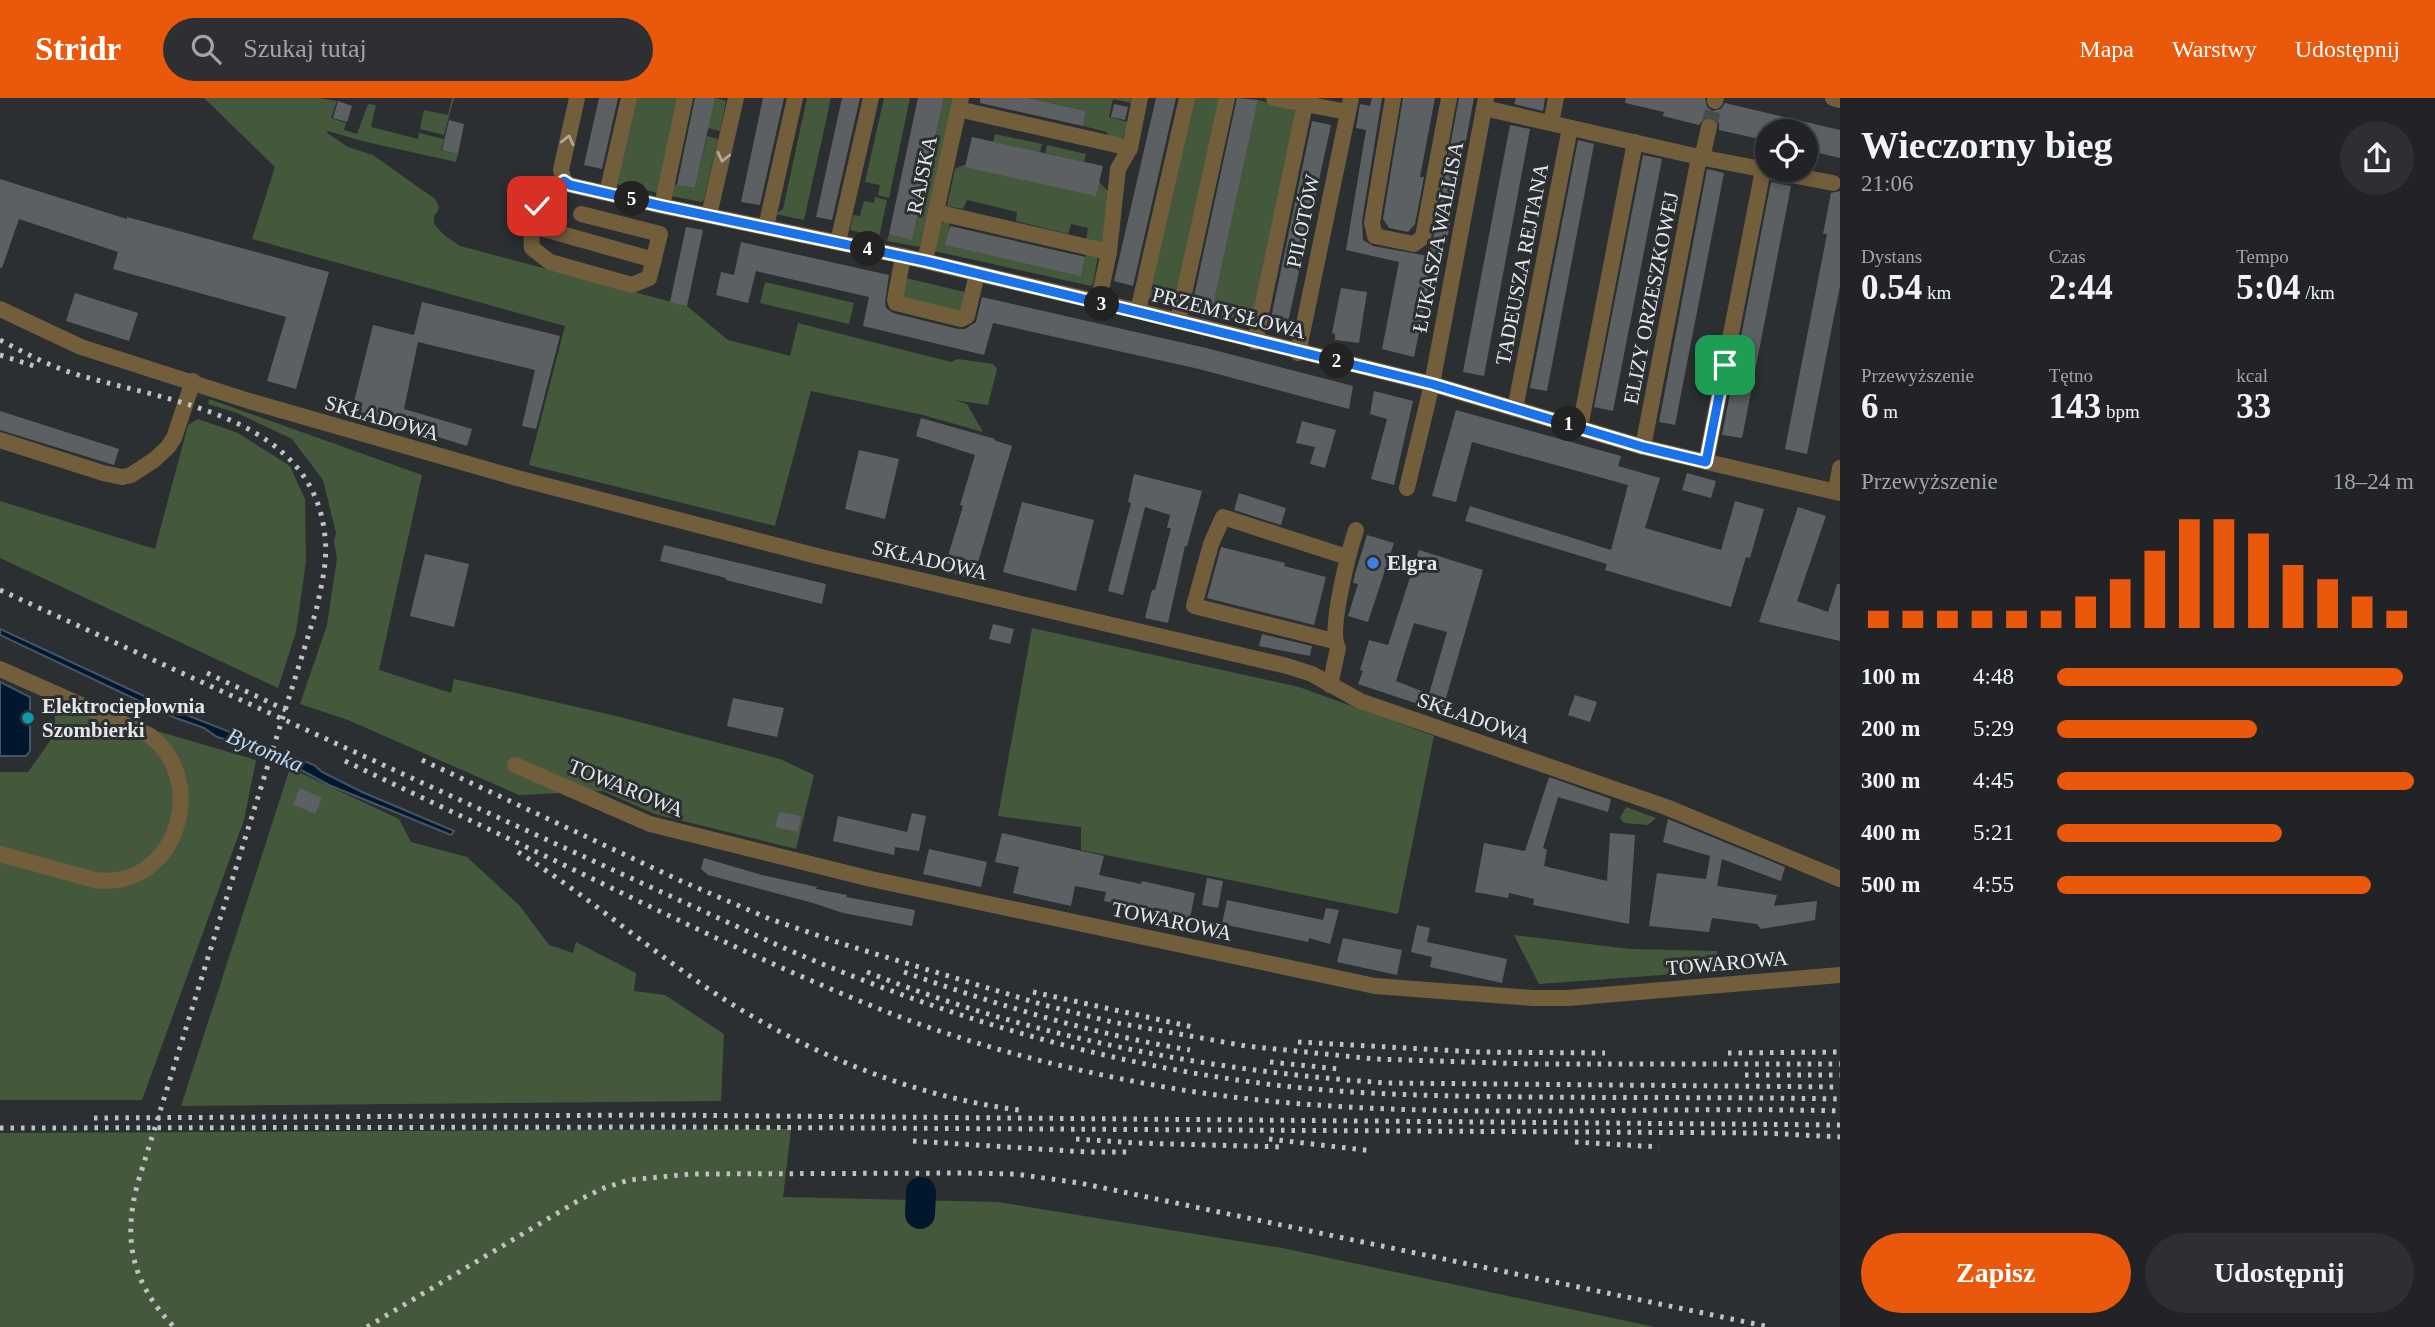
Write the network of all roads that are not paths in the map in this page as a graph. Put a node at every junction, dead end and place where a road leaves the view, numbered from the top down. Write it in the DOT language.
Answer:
graph roads {
  1 [pos="577,98"];
  2 [pos="629,98"];
  3 [pos="685,98"];
  4 [pos="736,98"];
  5 [pos="794,98"];
  6 [pos="871,98"];
  7 [pos="1140,98"];
  8 [pos="1186,98"];
  9 [pos="1227,98"];
  10 [pos="1274,98"];
  11 [pos="1393,98"];
  12 [pos="1450,98"];
  13 [pos="1556,98"];
  14 [pos="1833,98"];
  15 [pos="1840,100"];
  16 [pos="1485,103"];
  17 [pos="960,104"];
  18 [pos="1305,104"];
  19 [pos="1349,105"];
  20 [pos="1550,123"];
  21 [pos="1709,127"];
  22 [pos="1570,128"];
  23 [pos="1635,142"];
  24 [pos="1130,148"];
  25 [pos="1700,158"];
  26 [pos="1755,168"];
  27 [pos="1818,180"];
  28 [pos="564,181"];
  29 [pos="1761,182"];
  30 [pos="1833,183"];
  31 [pos="607,193"];
  32 [pos="662,206"];
  33 [pos="936,212"];
  34 [pos="581,214"];
  35 [pos="709,215"];
  36 [pos="533,226"];
  37 [pos="766,227"];
  38 [pos="838,242"];
  39 [pos="1109,252"];
  40 [pos="904,257"];
  41 [pos="654,260"];
  42 [pos="925,261"];
  43 [pos="977,274"];
  44 [pos="1098,303"];
  45 [pos="0,309"];
  46 [pos="1138,312"];
  47 [pos="1178,321"];
  48 [pos="1255,341"];
  49 [pos="1298,352"];
  50 [pos="193,382"];
  51 [pos="1432,384"];
  52 [pos="1515,409"];
  53 [pos="1580,427"];
  54 [pos="0,440"];
  55 [pos="1643,447"];
  56 [pos="1706,462"];
  57 [pos="1840,468"];
  58 [pos="1407,488"];
  59 [pos="1838,492"];
  60 [pos="1356,530"];
  61 [pos="1347,557"];
  62 [pos="1334,641"];
  63 [pos="0,669"];
  64 [pos="1330,685"];
  65 [pos="515,765"];
  66 [pos="0,854"];
  67 [pos="1840,879"];
  68 [pos="1840,975"];
  28 -- 1 [label="street, one-way"];
  2 -- 31 [label="street"];
  3 -- 32 [label="street"];
  4 -- 35 [label="street, one-way"];
  5 -- 37 [label="street"];
  6 -- 38 [label="street"];
  7 -- 24 [label="street"];
  8 -- 46 [label="street"];
  9 -- 47 [label="street"];
  10 -- 18 [label="street"];
  11 -- 12 [label="street"];
  13 -- 20 [label="street"];
  14 -- 15 [label="street"];
  16 -- 20 [label="street"];
  16 -- 51 [label="street, ŁUKASZA WALLISA"];
  17 -- 24 [label="street"];
  17 -- 33 [label="street, RAJSKA"];
  18 -- 19 [label="street"];
  18 -- 48 [label="street"];
  19 -- 49 [label="street, PILOTÓW"];
  20 -- 22 [label="street"];
  21 -- 25 [label="street, ELIZY ORZESZKOWEJ"];
  22 -- 23 [label="street"];
  22 -- 52 [label="street, TADEUSZA REJTANA"];
  23 -- 25 [label="street"];
  23 -- 53 [label="street"];
  24 -- 39 [label="street"];
  25 -- 26 [label="street"];
  25 -- 55 [label="street, ELIZY ORZESZKOWEJ"];
  27 -- 30 [label="street"];
  28 -- 31 [label="street, PRZEMYSŁOWA"];
  28 -- 36 [label="street"];
  29 -- 56 [label="street"];
  31 -- 32 [label="street, PRZEMYSŁOWA"];
  32 -- 35 [label="street, PRZEMYSŁOWA"];
  33 -- 39 [label="street"];
  33 -- 42 [label="street, RAJSKA"];
  34 -- 41 [label="street"];
  35 -- 37 [label="street, PRZEMYSŁOWA"];
  36 -- 41 [label="street"];
  36 -- 41 [label="street"];
  37 -- 38 [label="street, PRZEMYSŁOWA"];
  38 -- 40 [label="street, PRZEMYSŁOWA"];
  39 -- 44 [label="street"];
  40 -- 42 [label="street, PRZEMYSŁOWA"];
  40 -- 43 [label="street"];
  42 -- 43 [label="street, PRZEMYSŁOWA"];
  43 -- 44 [label="street, PRZEMYSŁOWA"];
  44 -- 46 [label="street, PRZEMYSŁOWA"];
  45 -- 50 [label="street, SKŁADOWA"];
  46 -- 47 [label="street, PRZEMYSŁOWA"];
  47 -- 48 [label="street, PRZEMYSŁOWA"];
  48 -- 49 [label="street, PRZEMYSŁOWA"];
  49 -- 51 [label="street, PRZEMYSŁOWA"];
  50 -- 54 [label="street"];
  50 -- 64 [label="street, SKŁADOWA"];
  51 -- 52 [label="street, PRZEMYSŁOWA"];
  51 -- 58 [label="street, ŁUKASZA WALLISA"];
  52 -- 53 [label="street, PRZEMYSŁOWA"];
  53 -- 55 [label="street, PRZEMYSŁOWA"];
  55 -- 56 [label="street, PRZEMYSŁOWA"];
  56 -- 59 [label="street, PRZEMYSŁOWA"];
  57 -- 59 [label="street"];
  60 -- 61 [label="street"];
  61 -- 62 [label="street"];
  61 -- 62 [label="street"];
  62 -- 64 [label="street"];
  63 -- 66 [label="street"];
  64 -- 67 [label="street, SKŁADOWA"];
  65 -- 68 [label="street, TOWAROWA"];
}
